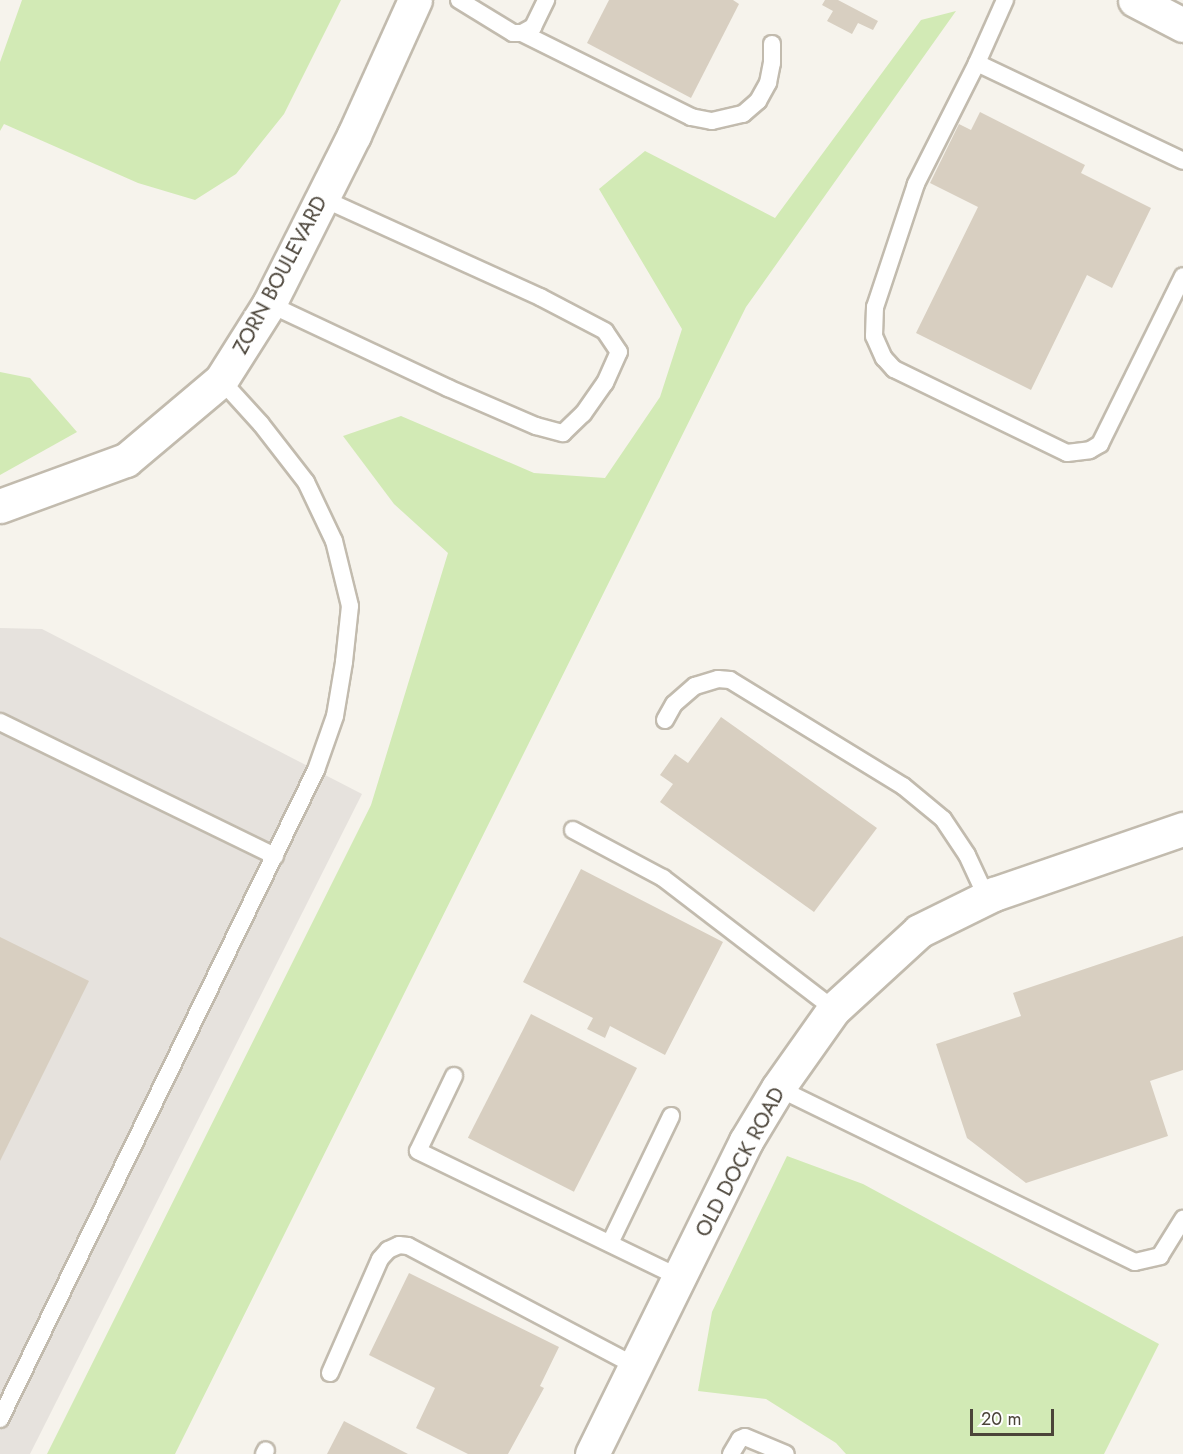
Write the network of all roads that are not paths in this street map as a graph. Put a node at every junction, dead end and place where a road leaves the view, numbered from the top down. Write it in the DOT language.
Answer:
graph roads {
  1 [pos="416,0"];
  2 [pos="459,0"];
  3 [pos="546,0"];
  4 [pos="1005,0"];
  5 [pos="1135,0"];
  6 [pos="1183,25"];
  7 [pos="522,33"];
  8 [pos="772,44"];
  9 [pos="977,63"];
  10 [pos="1183,160"];
  11 [pos="322,198"];
  12 [pos="1183,276"];
  13 [pos="269,304"];
  14 [pos="221,380"];
  15 [pos="0,506"];
  16 [pos="665,720"];
  17 [pos="0,722"];
  18 [pos="573,830"];
  19 [pos="1182,833"];
  20 [pos="275,856"];
  21 [pos="987,897"];
  22 [pos="834,1009"];
  23 [pos="454,1076"];
  24 [pos="778,1088"];
  25 [pos="671,1116"];
  26 [pos="1183,1219"];
  27 [pos="610,1243"];
  28 [pos="680,1277"];
  29 [pos="636,1366"];
  30 [pos="330,1373"];
  31 [pos="0,1419"];
  32 [pos="592,1454"];
  33 [pos="731,1454"];
  34 [pos="786,1454"];
  1 -- 11 [label="street, ZORN BOULEVARD"];
  2 -- 7 [label="lane"];
  3 -- 7 [label="lane"];
  4 -- 9 [label="lane"];
  5 -- 6 [label="street"];
  7 -- 8 [label="lane"];
  9 -- 10 [label="lane"];
  9 -- 12 [label="lane"];
  11 -- 13 [label="street, ZORN BOULEVARD"];
  11 -- 13 [label="lane"];
  13 -- 14 [label="street, ZORN BOULEVARD"];
  14 -- 15 [label="street, ZORN BOULEVARD"];
  14 -- 20 [label="lane"];
  16 -- 21 [label="lane"];
  17 -- 20 [label="lane"];
  18 -- 22 [label="lane"];
  19 -- 21 [label="street, OLD DOCK ROAD"];
  20 -- 31 [label="lane"];
  21 -- 22 [label="street, OLD DOCK ROAD"];
  22 -- 24 [label="street, OLD DOCK ROAD"];
  23 -- 27 [label="lane"];
  24 -- 26 [label="lane"];
  24 -- 28 [label="street, OLD DOCK ROAD"];
  25 -- 27 [label="lane"];
  27 -- 28 [label="lane"];
  28 -- 29 [label="street, OLD DOCK ROAD"];
  29 -- 30 [label="lane"];
  29 -- 32 [label="street, OLD DOCK ROAD"];
  33 -- 34 [label="lane"];
}
